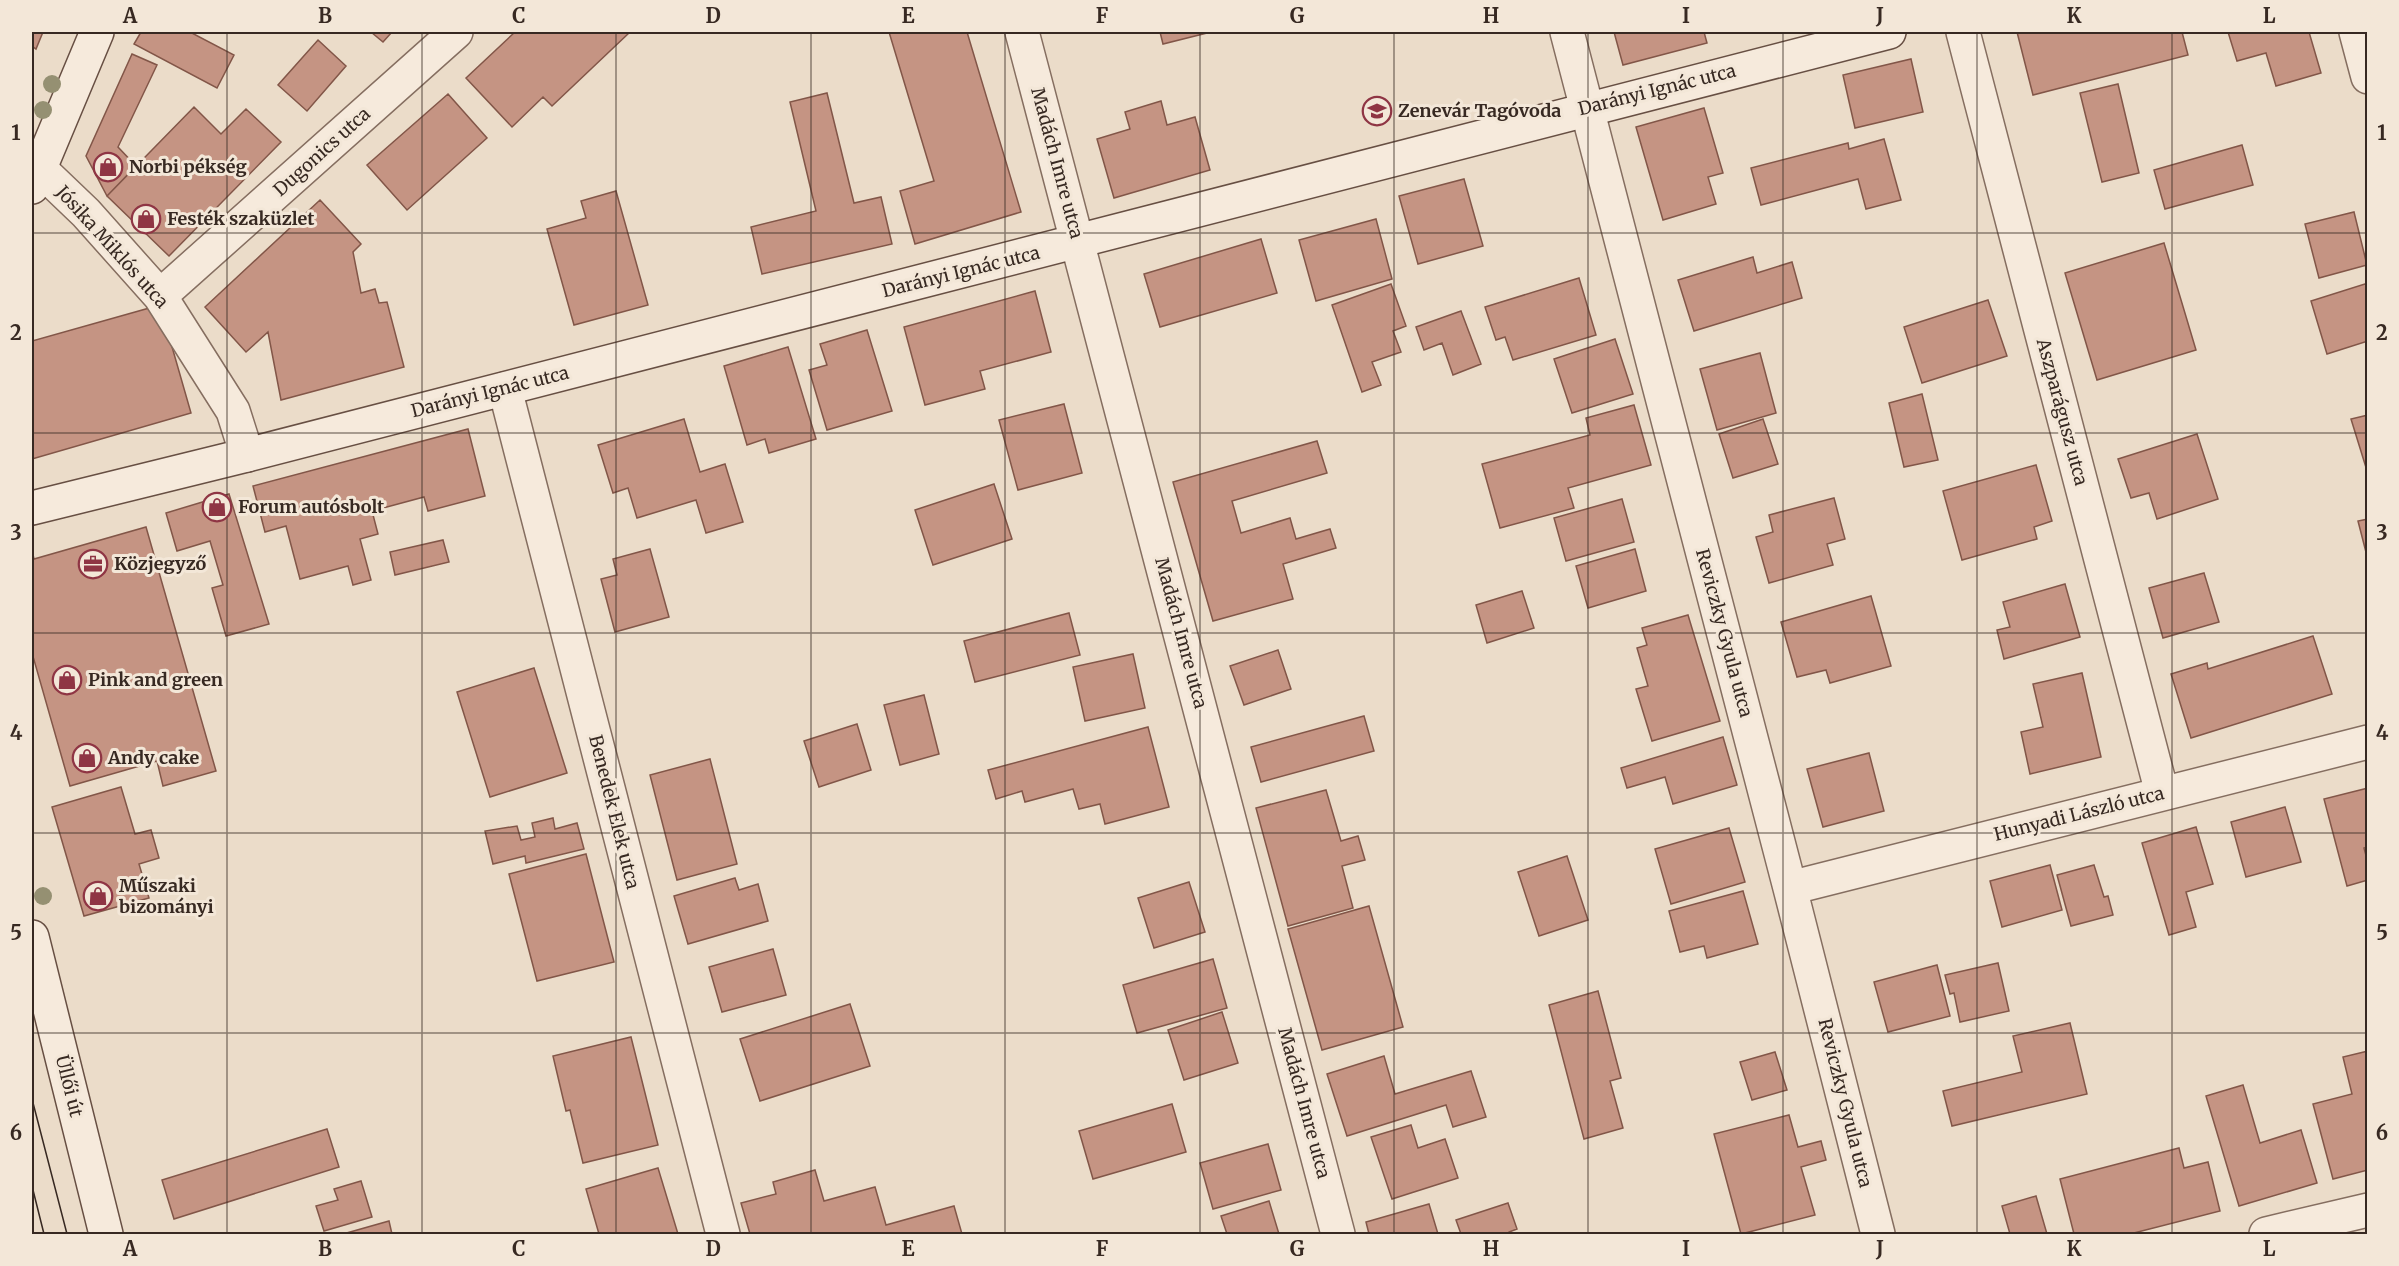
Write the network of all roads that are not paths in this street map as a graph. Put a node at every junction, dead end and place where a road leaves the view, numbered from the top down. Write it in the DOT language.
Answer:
graph roads {
  1 [pos="97,32"];
  2 [pos="456,32"];
  3 [pos="1022,32"];
  4 [pos="1567,32"];
  5 [pos="1889,32"];
  6 [pos="1963,32"];
  7 [pos="2356,32"];
  8 [pos="2367,77"];
  9 [pos="1587,108"];
  10 [pos="36,178"];
  11 [pos="1078,242"];
  12 [pos="160,296"];
  13 [pos="505,389"];
  14 [pos="247,455"];
  15 [pos="32,508"];
  16 [pos="2367,742"];
  17 [pos="2162,793"];
  18 [pos="1790,888"];
  19 [pos="32,937"];
  20 [pos="2367,1210"];
  21 [pos="106,1234"];
  22 [pos="723,1234"];
  23 [pos="1338,1234"];
  24 [pos="1878,1234"];
  25 [pos="2266,1234"];
  1 -- 10 [label="street"];
  2 -- 12 [label="street, Dugonics utca"];
  3 -- 11 [label="street, Madách Imre utca"];
  4 -- 9 [label="street, Reviczky Gyula utca"];
  5 -- 9 [label="street, Darányi Ignác utca"];
  6 -- 17 [label="street, Aszparágusz utca"];
  7 -- 8 [label="street"];
  9 -- 11 [label="street, Darányi Ignác utca"];
  9 -- 18 [label="street, Reviczky Gyula utca"];
  10 -- 12 [label="street, Jósika Miklós utca"];
  11 -- 13 [label="street, Darányi Ignác utca"];
  11 -- 23 [label="street, Madách Imre utca"];
  12 -- 14 [label="street, Jósika Miklós utca"];
  13 -- 14 [label="street, Darányi Ignác utca"];
  13 -- 22 [label="street, Benedek Elek utca"];
  14 -- 15 [label="street, Darányi Ignác utca"];
  16 -- 17 [label="street, Hunyadi László utca"];
  17 -- 18 [label="street, Hunyadi László utca"];
  18 -- 24 [label="street, Reviczky Gyula utca"];
  19 -- 21 [label="street, Üllői út"];
  20 -- 25 [label="street"];
}
